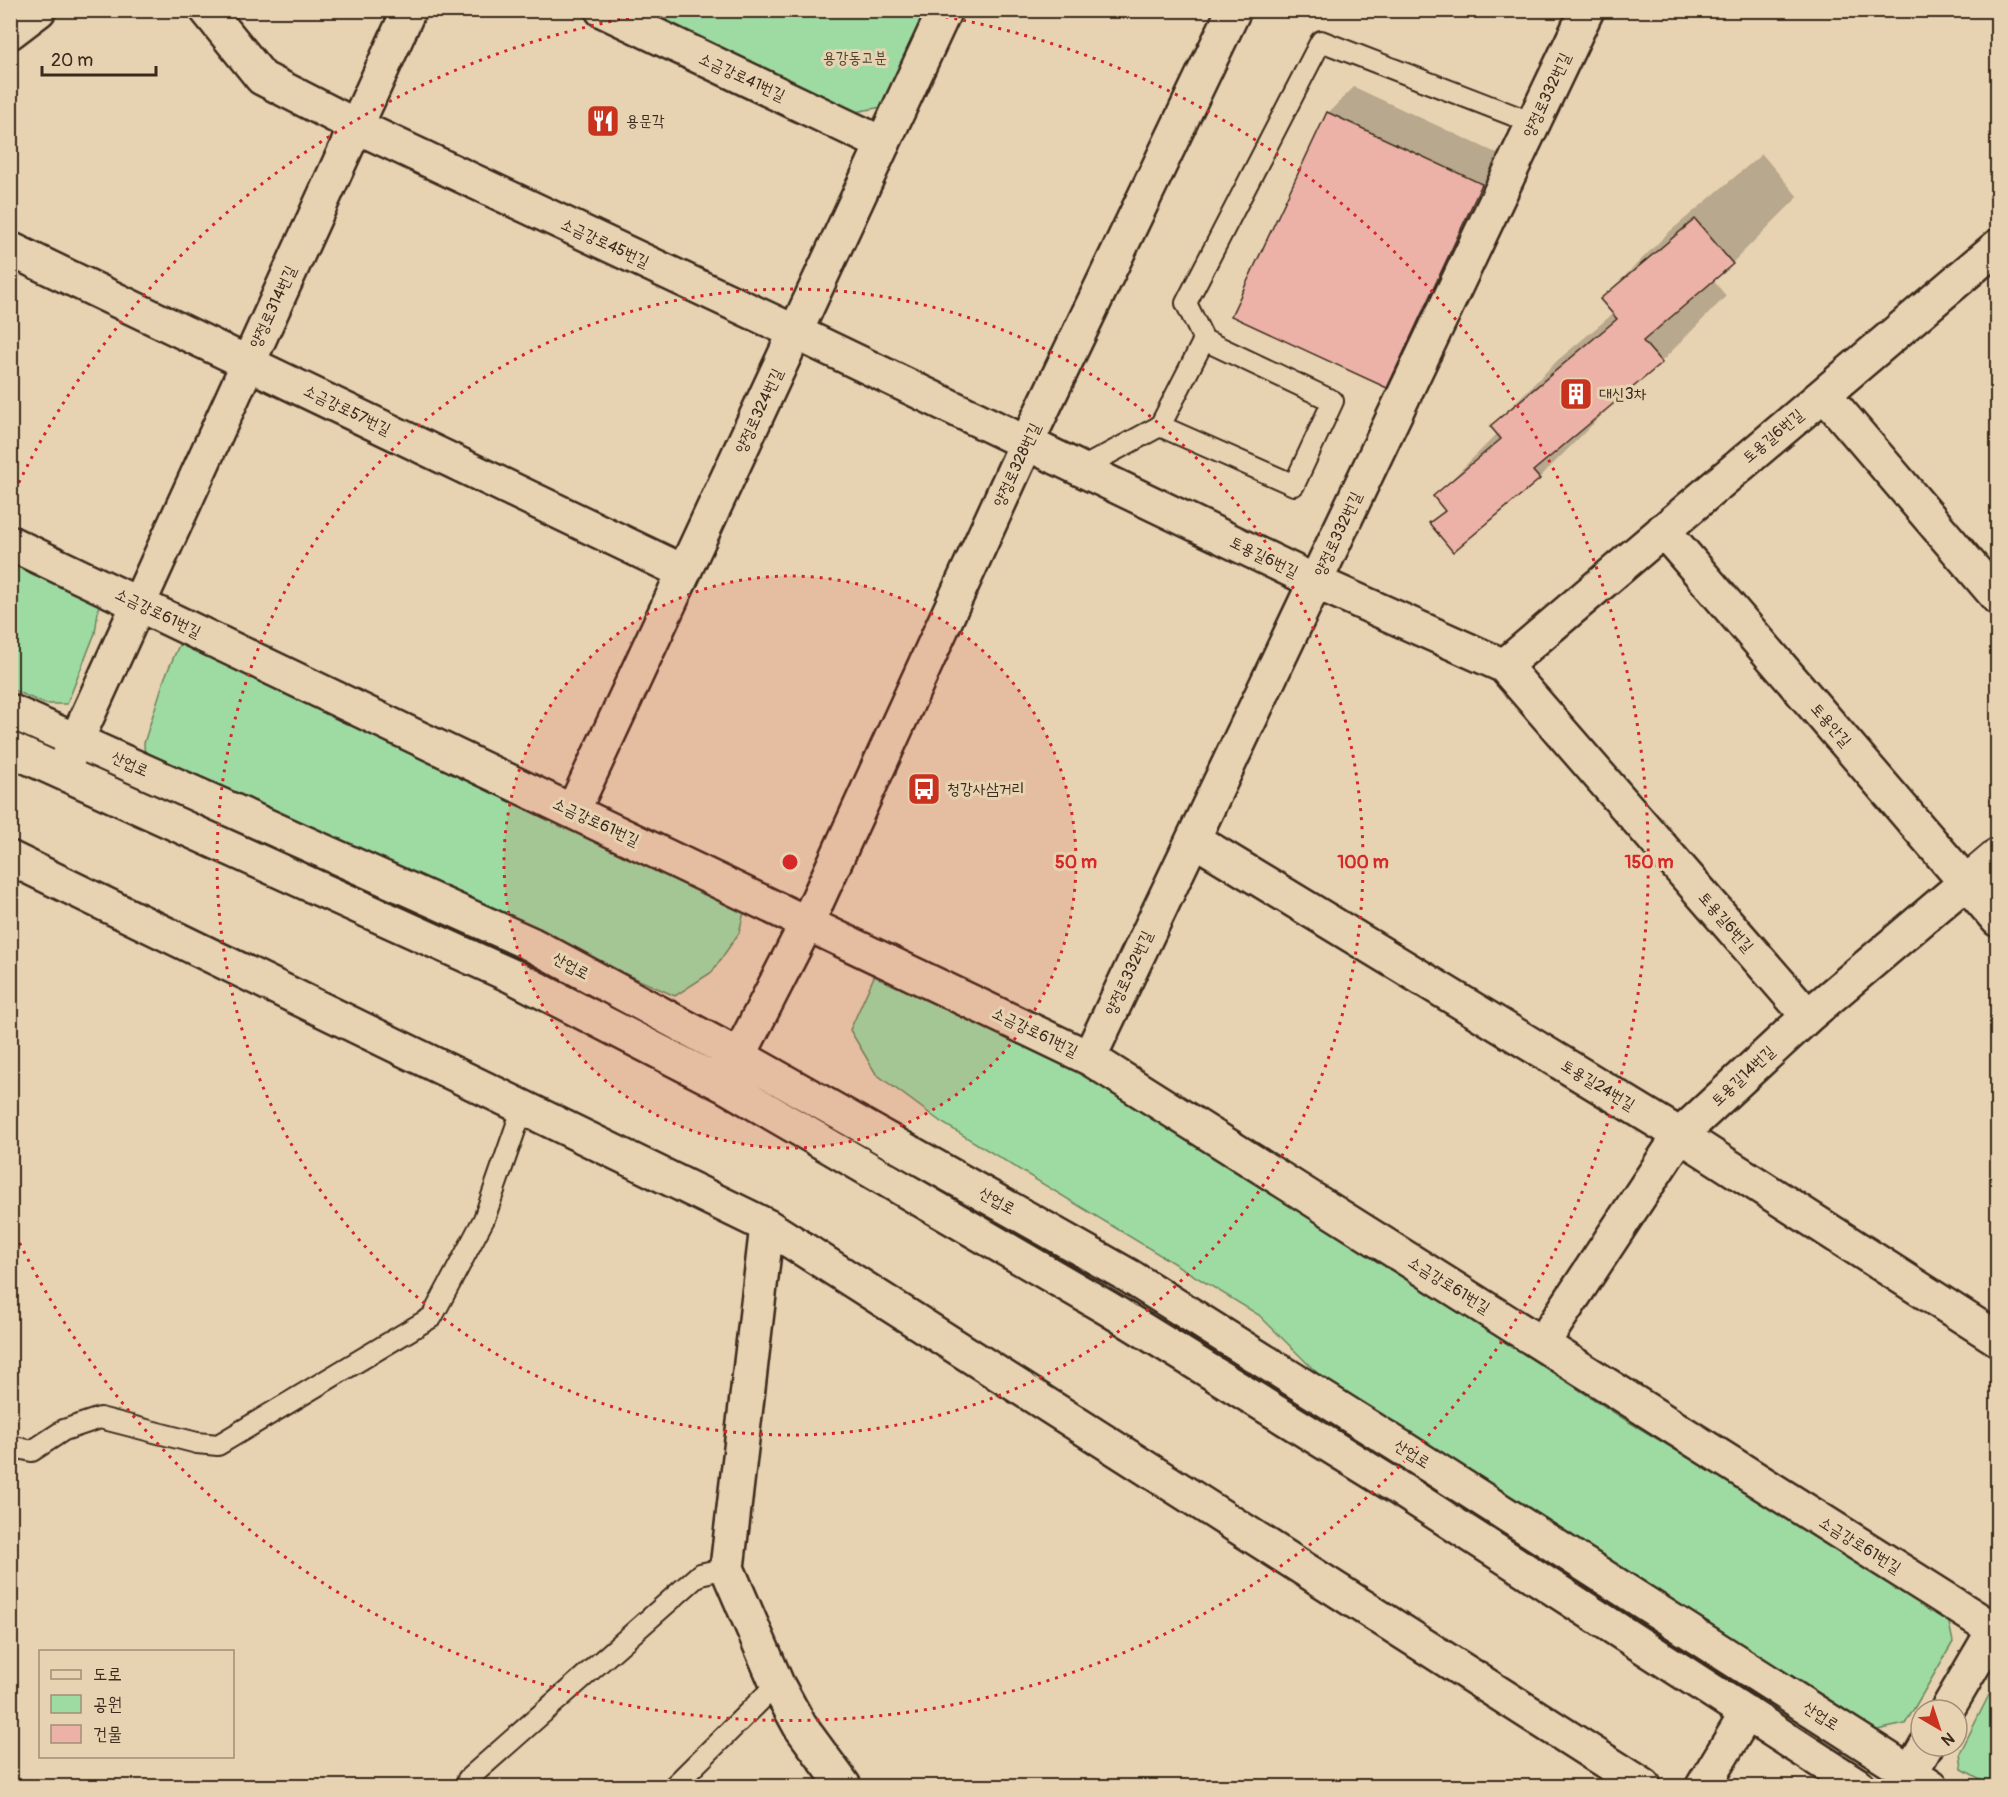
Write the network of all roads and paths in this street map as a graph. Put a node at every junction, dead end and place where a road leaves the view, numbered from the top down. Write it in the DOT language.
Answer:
graph roads {
  1 [pos="39,10"];
  2 [pos="207,10"];
  3 [pos="409,10"];
  4 [pos="602,10"];
  5 [pos="945,10"];
  6 [pos="1234,10"];
  7 [pos="1587,10"];
  8 [pos="10,32"];
  9 [pos="1533,123"];
  10 [pos="356,126"];
  11 [pos="883,144"];
  12 [pos="10,249"];
  13 [pos="1991,264"];
  14 [pos="795,332"];
  15 [pos="1204,340"];
  16 [pos="248,363"];
  17 [pos="1824,394"];
  18 [pos="1160,426"];
  19 [pos="1028,442"];
  20 [pos="1082,468"];
  21 [pos="1663,530"];
  22 [pos="10,543"];
  23 [pos="684,572"];
  24 [pos="1316,582"];
  25 [pos="1998,598"];
  26 [pos="138,604"];
  27 [pos="1504,666"];
  28 [pos="10,711"];
  29 [pos="76,740"];
  30 [pos="10,749"];
  31 [pos="62,772"];
  32 [pos="573,811"];
  33 [pos="1193,839"];
  34 [pos="1998,855"];
  35 [pos="10,858"];
  36 [pos="1965,881"];
  37 [pos="1998,920"];
  38 [pos="807,923"];
  39 [pos="1808,1016"];
  40 [pos="1089,1058"];
  41 [pos="731,1070"];
  42 [pos="523,1107"];
  43 [pos="1680,1135"];
  44 [pos="767,1226"];
  45 [pos="1998,1339"];
  46 [pos="1542,1344"];
  47 [pos="10,1446"];
  48 [pos="727,1568"];
  49 [pos="1996,1628"];
  50 [pos="777,1684"];
  51 [pos="1954,1698"];
  52 [pos="1747,1713"];
  53 [pos="1923,1769"];
  54 [pos="468,1779"];
  55 [pos="674,1786"];
  56 [pos="844,1786"];
  57 [pos="1644,1786"];
  58 [pos="1703,1786"];
  59 [pos="1859,1786"];
  1 -- 8 [label="street"];
  2 -- 10 [label="street, 소금강로45번길"];
  3 -- 10 [label="street, 양정로314번길"];
  4 -- 11 [label="street, 소금강로41번길"];
  5 -- 11 [label="street, 양정로324번길"];
  6 -- 19 [label="street, 양정로328번길"];
  7 -- 9 [label="street, 양정로332번길"];
  9 -- 15 [label="lane"];
  9 -- 24 [label="street, 양정로332번길"];
  10 -- 14 [label="street, 소금강로45번길"];
  10 -- 16 [label="street, 양정로314번길"];
  11 -- 14 [label="street, 양정로324번길"];
  12 -- 16 [label="street, 소금강로57번길"];
  13 -- 17 [label="street, 토용길6번길"];
  14 -- 19 [label="street, 소금강로45번길"];
  14 -- 23 [label="street, 양정로324번길"];
  15 -- 18 [label="lane"];
  15 -- 18 [label="lane"];
  16 -- 23 [label="street, 소금강로57번길"];
  16 -- 26 [label="street, 양정로314번길"];
  17 -- 21 [label="street, 토용길6번길"];
  17 -- 25 [label="street"];
  18 -- 20 [label="lane"];
  19 -- 20 [label="street, 토용길6번길"];
  19 -- 38 [label="street, 양정로328번길"];
  20 -- 24 [label="street, 토용길6번길"];
  21 -- 27 [label="street, 토용길6번길"];
  21 -- 36 [label="street, 토용안길"];
  22 -- 26 [label="street, 소금강로61번길"];
  23 -- 32 [label="street, 양정로324번길"];
  24 -- 27 [label="street, 토용길6번길"];
  24 -- 33 [label="street, 양정로332번길"];
  26 -- 29 [label="street, 양정로314번길"];
  26 -- 32 [label="street, 소금강로61번길"];
  27 -- 39 [label="street, 토용길6번길"];
  28 -- 29 [label="street, 산업로"];
  29 -- 31 [label="street, 양정로314번길"];
  29 -- 41 [label="street, 산업로"];
  30 -- 31 [label="street, 산업로"];
  31 -- 41 [label="street, 산업로"];
  32 -- 38 [label="street, 소금강로61번길"];
  33 -- 40 [label="street, 양정로332번길"];
  33 -- 43 [label="street, 토용길24번길"];
  34 -- 36 [label="street, 토용길14번길"];
  35 -- 42 [label="street"];
  36 -- 37 [label="street, 토용안길"];
  36 -- 39 [label="street, 토용길14번길"];
  38 -- 40 [label="street, 소금강로61번길"];
  38 -- 41 [label="street, 양정로328번길"];
  39 -- 43 [label="street, 토용길14번길"];
  40 -- 46 [label="street, 소금강로61번길"];
  41 -- 52 [label="street, 산업로"];
  41 -- 53 [label="street, 산업로"];
  42 -- 44 [label="street"];
  42 -- 47 [label="lane"];
  43 -- 45 [label="street, 토용길24번길"];
  43 -- 46 [label="street, 토용길14번길"];
  44 -- 48 [label="street"];
  44 -- 57 [label="street"];
  46 -- 49 [label="street, 소금강로61번길"];
  48 -- 50 [label="street"];
  48 -- 54 [label="lane"];
  49 -- 51 [label="street"];
  50 -- 55 [label="lane"];
  50 -- 56 [label="street"];
  52 -- 58 [label="street"];
  52 -- 59 [label="street, 산업로"];
}
